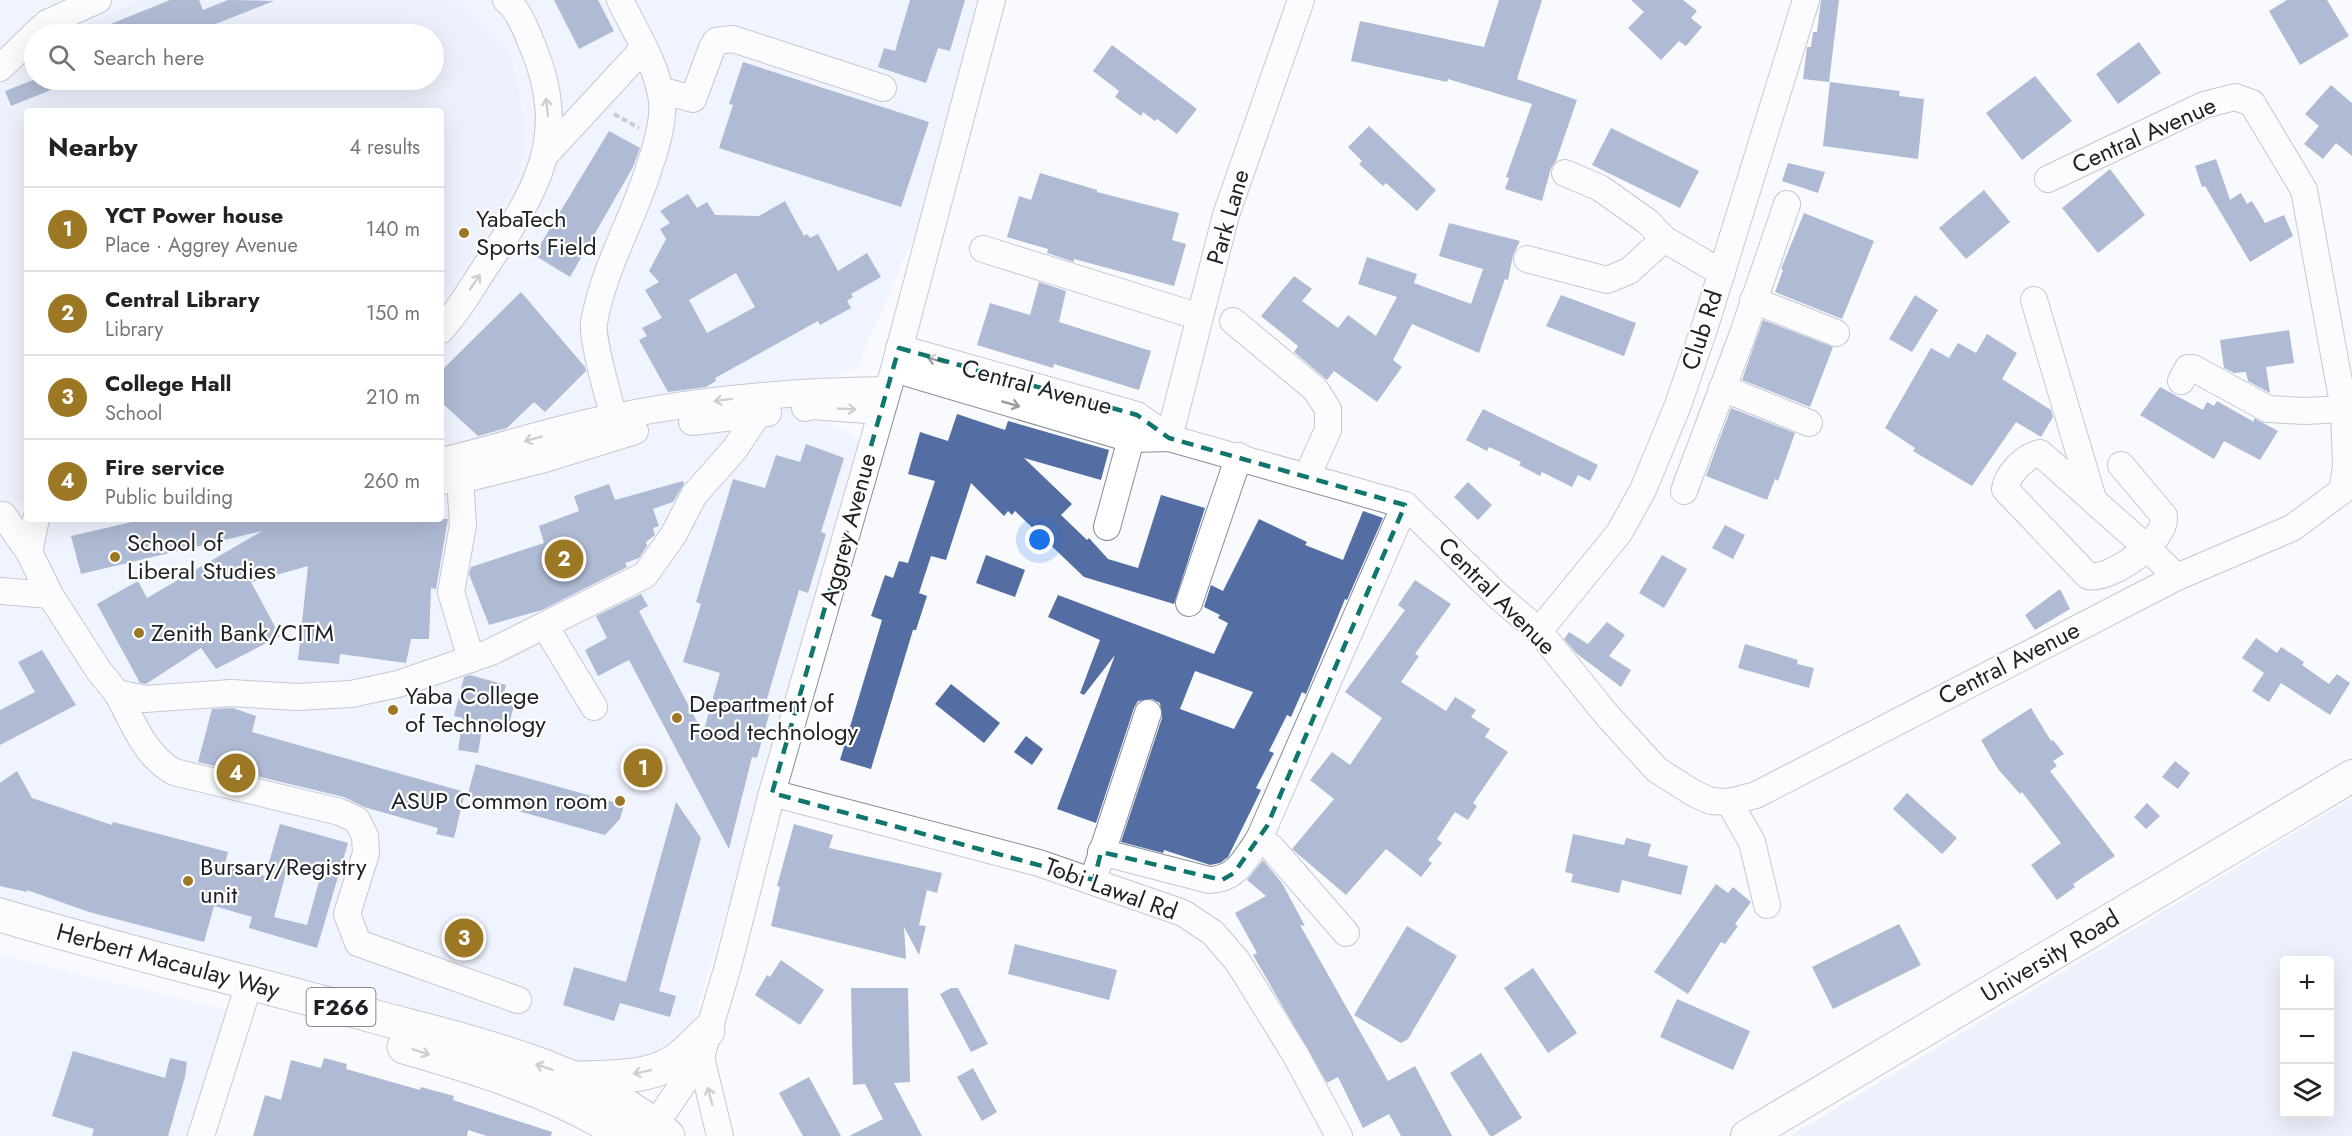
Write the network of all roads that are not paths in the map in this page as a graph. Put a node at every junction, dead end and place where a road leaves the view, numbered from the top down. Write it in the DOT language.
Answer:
graph roads {
  1 [pos="98,0"];
  2 [pos="506,0"];
  3 [pos="620,0"];
  4 [pos="992,0"];
  5 [pos="1301,0"];
  6 [pos="1806,0"];
  7 [pos="46,24"];
  8 [pos="24,45"];
  9 [pos="643,49"];
  10 [pos="0,68"];
  11 [pos="883,88"];
  12 [pos="660,90"];
  13 [pos="547,153"];
  14 [pos="1565,173"];
  15 [pos="2048,178"];
  16 [pos="1787,204"];
  17 [pos="1664,239"];
  18 [pos="983,249"];
  19 [pos="1527,259"];
  20 [pos="1722,273"];
  21 [pos="1753,300"];
  22 [pos="2034,300"];
  23 [pos="1200,317"];
  24 [pos="1233,321"];
  25 [pos="444,326"];
  26 [pos="1702,333"];
  27 [pos="1836,333"];
  28 [pos="1741,339"];
  29 [pos="890,380"];
  30 [pos="974,381"];
  31 [pos="2181,381"];
  32 [pos="1722,388"];
  33 [pos="766,405"];
  34 [pos="2344,409"];
  35 [pos="1809,423"];
  36 [pos="616,425"];
  37 [pos="1169,438"];
  38 [pos="1131,439"];
  39 [pos="1239,456"];
  40 [pos="444,460"];
  41 [pos="2121,465"];
  42 [pos="1307,476"];
  43 [pos="451,480"];
  44 [pos="1684,491"];
  45 [pos="2347,492"];
  46 [pos="2094,502"];
  47 [pos="1405,505"];
  48 [pos="10,514"];
  49 [pos="35,522"];
  50 [pos="1107,527"];
  51 [pos="2148,549"];
  52 [pos="29,552"];
  53 [pos="2177,577"];
  54 [pos="0,591"];
  55 [pos="50,595"];
  56 [pos="1189,603"];
  57 [pos="545,626"];
  58 [pos="1539,631"];
  59 [pos="471,659"];
  60 [pos="117,693"];
  61 [pos="594,707"];
  62 [pos="1148,713"];
  63 [pos="2352,776"];
  64 [pos="772,793"];
  65 [pos="1729,802"];
  66 [pos="1259,839"];
  67 [pos="1101,852"];
  68 [pos="1094,880"];
  69 [pos="1767,905"];
  70 [pos="0,915"];
  71 [pos="1346,933"];
  72 [pos="0,937"];
  73 [pos="244,1000"];
  74 [pos="518,1000"];
  75 [pos="705,1044"];
  76 [pos="576,1078"];
  77 [pos="649,1132"];
  78 [pos="201,1136"];
  79 [pos="720,1136"];
  80 [pos="1339,1136"];
  81 [pos="1748,1136"];
  1 -- 7 [label="street"];
  13 -- 2 [label="street, one-way"];
  3 -- 9 [label="street"];
  4 -- 29 [label="street, Aggrey Avenue"];
  5 -- 23 [label="street, Park Lane"];
  6 -- 20 [label="street, Club Rd"];
  8 -- 10 [label="street"];
  9 -- 12 [label="street"];
  9 -- 13 [label="street"];
  11 -- 12 [label="street"];
  12 -- 36 [label="street"];
  25 -- 13 [label="street, one-way"];
  14 -- 17 [label="street"];
  15 -- 34 [label="street, Central Avenue"];
  16 -- 21 [label="street"];
  17 -- 19 [label="street"];
  17 -- 20 [label="street"];
  18 -- 23 [label="street"];
  20 -- 26 [label="street, Club Rd"];
  21 -- 27 [label="street"];
  21 -- 28 [label="street"];
  22 -- 46 [label="street"];
  23 -- 37 [label="street, Park Lane"];
  24 -- 42 [label="street"];
  26 -- 28 [label="street"];
  26 -- 58 [label="street, Club Rd"];
  28 -- 32 [label="street"];
  29 -- 30 [label="street, Central Avenue"];
  29 -- 33 [label="street, Central Avenue"];
  29 -- 64 [label="street, Aggrey Avenue"];
  30 -- 37 [label="street, Central Avenue"];
  30 -- 38 [label="street, Central Avenue, one-way"];
  31 -- 34 [label="street"];
  32 -- 35 [label="street"];
  32 -- 44 [label="street"];
  33 -- 36 [label="street, Central Avenue"];
  33 -- 57 [label="street"];
  34 -- 45 [label="street, Central Avenue"];
  36 -- 40 [label="street, one-way"];
  36 -- 43 [label="street"];
  37 -- 38 [label="street, Central Avenue"];
  37 -- 39 [label="street, Central Avenue"];
  38 -- 50 [label="street"];
  39 -- 42 [label="street, Central Avenue"];
  39 -- 56 [label="street"];
  41 -- 51 [label="street"];
  42 -- 47 [label="street, Central Avenue"];
  43 -- 59 [label="street"];
  45 -- 53 [label="street, Central Avenue"];
  46 -- 51 [label="street"];
  46 -- 51 [label="street"];
  47 -- 58 [label="street, Central Avenue"];
  47 -- 66 [label="street"];
  48 -- 52 [label="street"];
  49 -- 52 [label="street"];
  51 -- 53 [label="street"];
  52 -- 55 [label="street"];
  53 -- 65 [label="street, Central Avenue"];
  54 -- 55 [label="street"];
  55 -- 60 [label="street"];
  57 -- 59 [label="street"];
  57 -- 61 [label="street"];
  58 -- 65 [label="street, Central Avenue"];
  59 -- 60 [label="street"];
  60 -- 74 [label="street"];
  62 -- 67 [label="street"];
  63 -- 81 [label="main road, University Road"];
  64 -- 68 [label="street, Tobi Lawal Rd"];
  64 -- 75 [label="street, Aggrey Avenue"];
  65 -- 69 [label="street"];
  66 -- 67 [label="street"];
  66 -- 71 [label="street"];
  67 -- 68 [label="street"];
  68 -- 80 [label="street, Tobi Lawal Rd"];
  76 -- 70 [label="highway, Herbert Macaulay Way / F266, one-way"];
  72 -- 73 [label="highway, Herbert Macaulay Way / F266"];
  73 -- 77 [label="highway, Herbert Macaulay Way / F266, one-way"];
  73 -- 78 [label="street"];
  75 -- 76 [label="highway, one-way"];
  75 -- 77 [label="street"];
  79 -- 75 [label="street, one-way"];
  76 -- 77 [label="highway, Herbert Macaulay Way / F266"];
}
